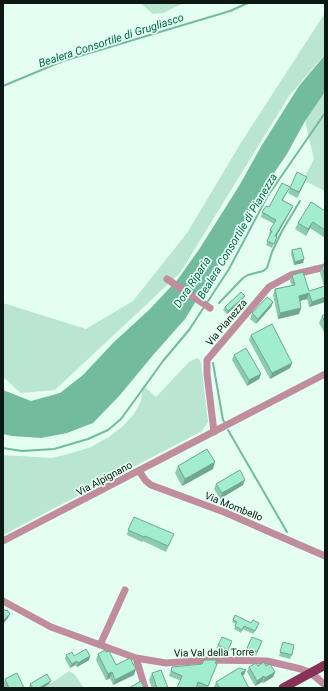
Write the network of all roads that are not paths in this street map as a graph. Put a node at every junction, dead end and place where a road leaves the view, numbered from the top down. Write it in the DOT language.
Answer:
graph roads {
  1 [pos="325,267"];
  2 [pos="167,278"];
  3 [pos="210,308"];
  4 [pos="325,374"];
  5 [pos="214,432"];
  6 [pos="139,471"];
  7 [pos="3,541"];
  8 [pos="325,556"];
  9 [pos="125,590"];
  10 [pos="3,601"];
  11 [pos="100,645"];
  12 [pos="136,658"];
  13 [pos="325,665"];
  14 [pos="311,673"];
  15 [pos="325,685"];
  16 [pos="144,688"];
  17 [pos="283,688"];
  1 -- 5 [label="street, Via Pianezza"];
  2 -- 3 [label="street"];
  4 -- 5 [label="street, Via Alpignano"];
  5 -- 6 [label="street, Via Alpignano"];
  6 -- 7 [label="street, Via Alpignano"];
  6 -- 8 [label="street, Via Mombello"];
  9 -- 11 [label="street"];
  10 -- 11 [label="street, Via Val della Torre"];
  11 -- 12 [label="street, Via Val della Torre"];
  12 -- 14 [label="street, Via Val della Torre"];
  12 -- 16 [label="street"];
  13 -- 14 [label="main road"];
  14 -- 15 [label="street, Via Val della Torre"];
  14 -- 17 [label="main road"];
}
